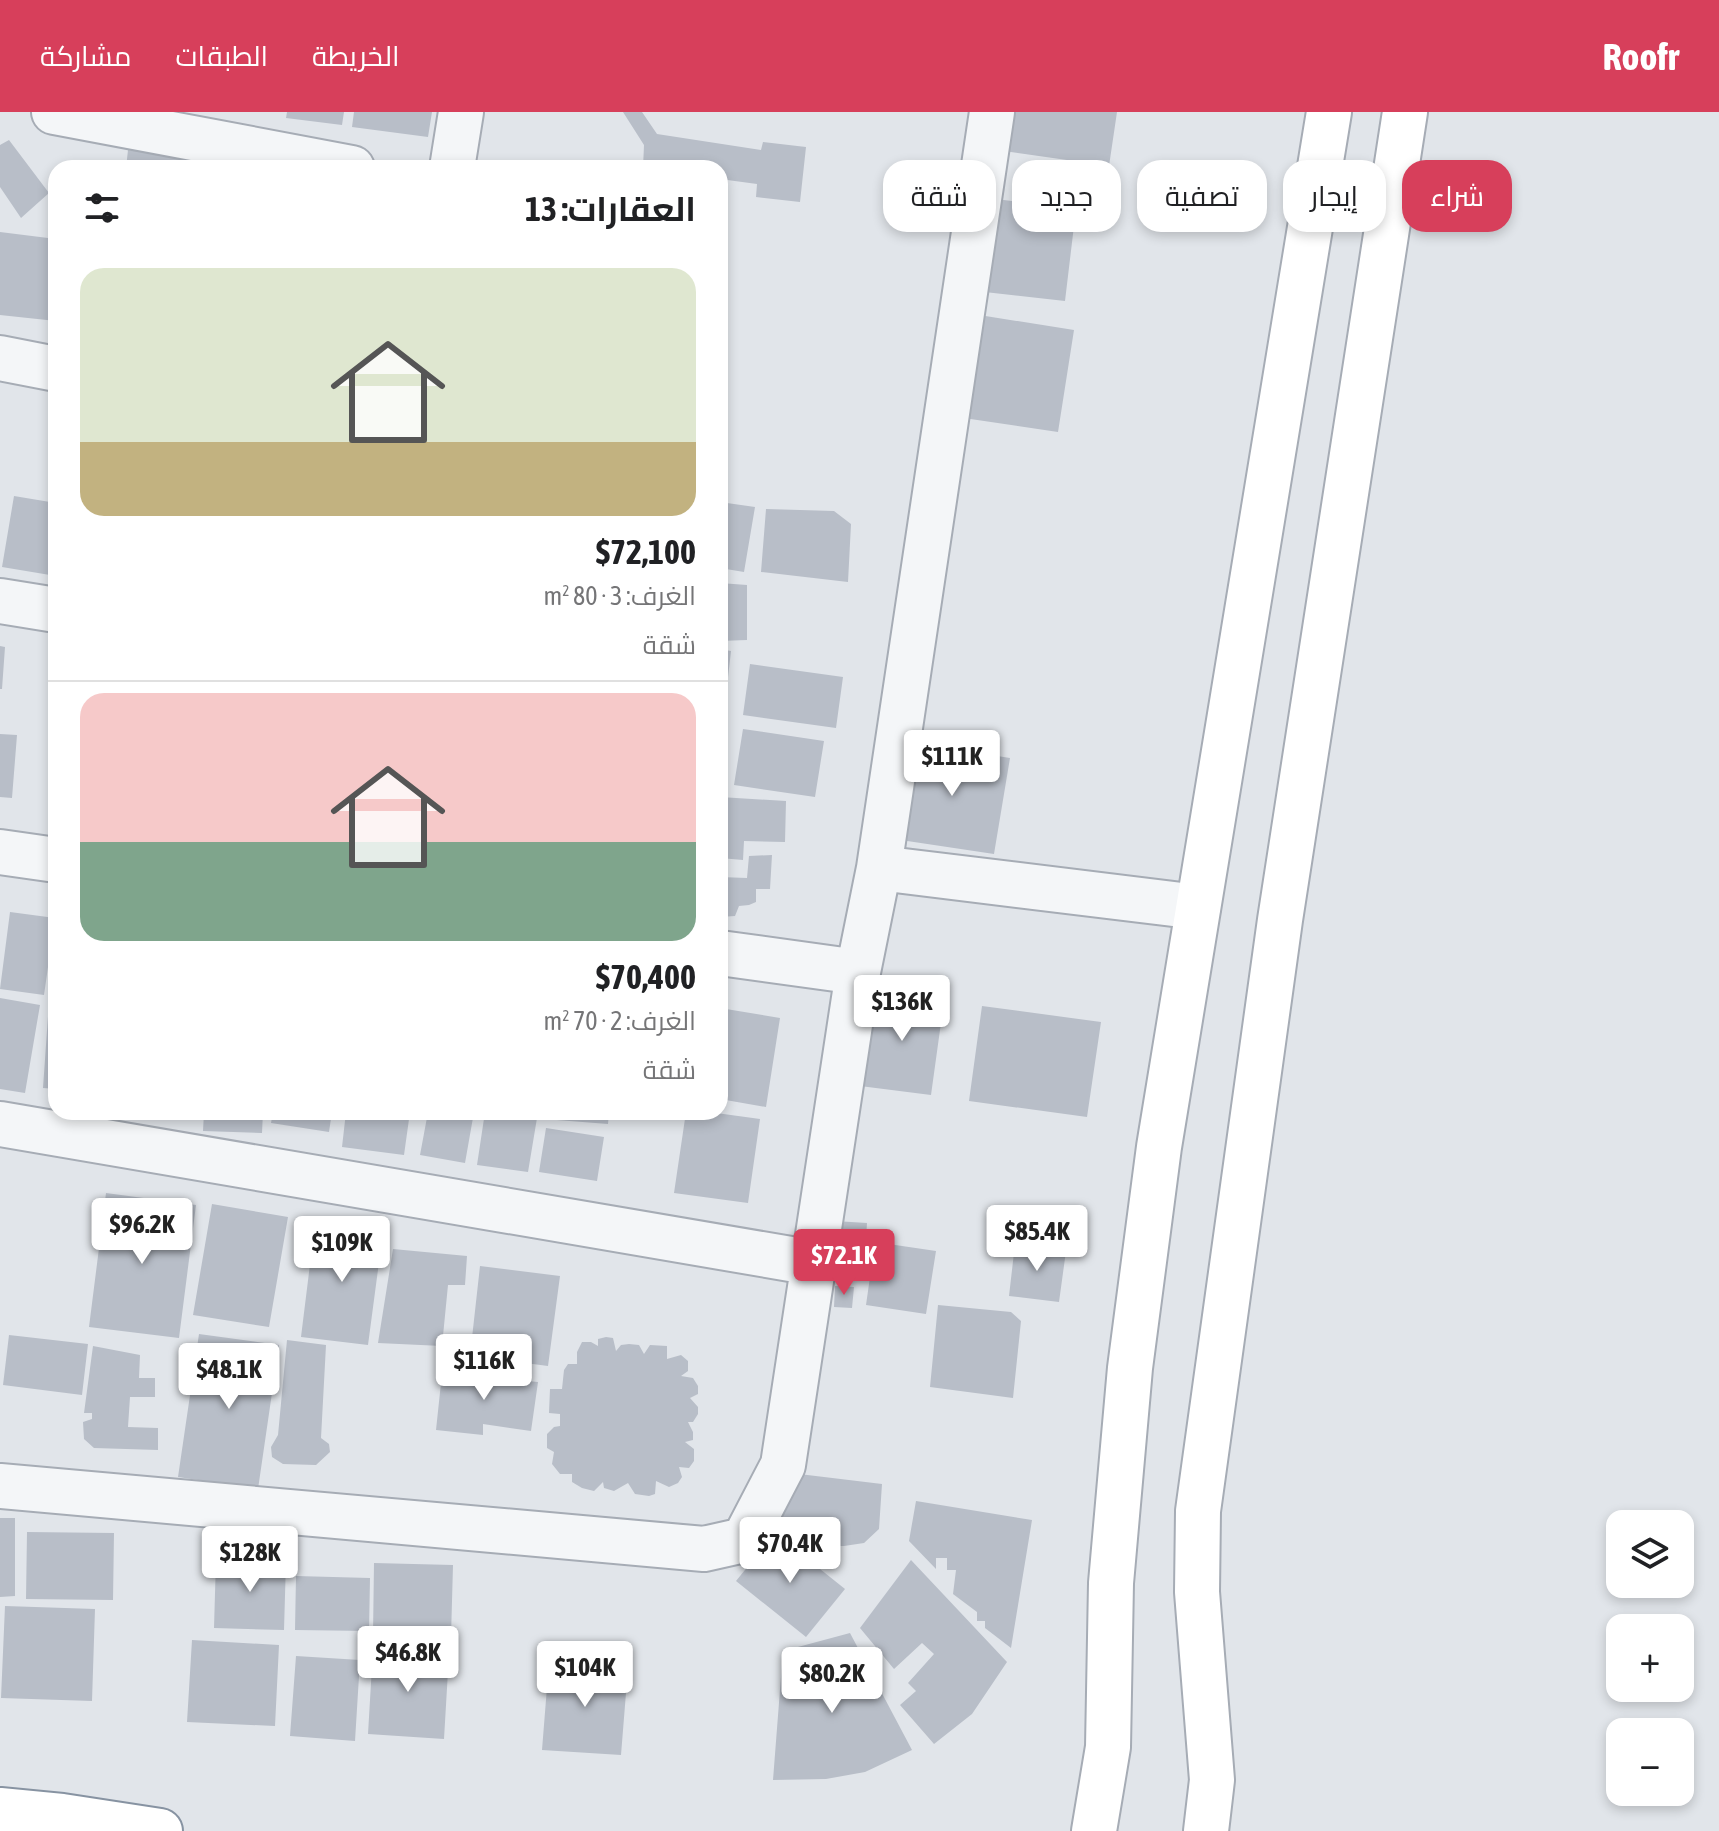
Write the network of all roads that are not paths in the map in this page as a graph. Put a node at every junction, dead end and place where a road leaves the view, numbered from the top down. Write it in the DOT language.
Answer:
graph roads {
  1 [pos="54,112"];
  2 [pos="461,112"];
  3 [pos="992,112"];
  4 [pos="1329,112"];
  5 [pos="1405,112"];
  6 [pos="309,160"];
  7 [pos="453,160"];
  8 [pos="0,358"];
  9 [pos="48,367"];
  10 [pos="0,601"];
  11 [pos="48,609"];
  12 [pos="0,852"];
  13 [pos="48,859"];
  14 [pos="879,868"];
  15 [pos="1198,907"];
  16 [pos="728,954"];
  17 [pos="858,972"];
  18 [pos="0,1124"];
  19 [pos="814,1263"];
  20 [pos="0,1486"];
  21 [pos="0,1810"];
  22 [pos="160,1831"];
  23 [pos="1094,1831"];
  24 [pos="1206,1831"];
  1 -- 6 [label="street"];
  2 -- 7 [label="street"];
  3 -- 14 [label="street"];
  4 -- 15 [label="main road"];
  5 -- 24 [label="main road"];
  8 -- 9 [label="street"];
  10 -- 11 [label="street"];
  12 -- 13 [label="street"];
  14 -- 15 [label="street"];
  14 -- 17 [label="street"];
  15 -- 23 [label="main road"];
  16 -- 17 [label="street"];
  17 -- 19 [label="street"];
  18 -- 19 [label="street"];
  19 -- 20 [label="street"];
  21 -- 22 [label="main road"];
}
